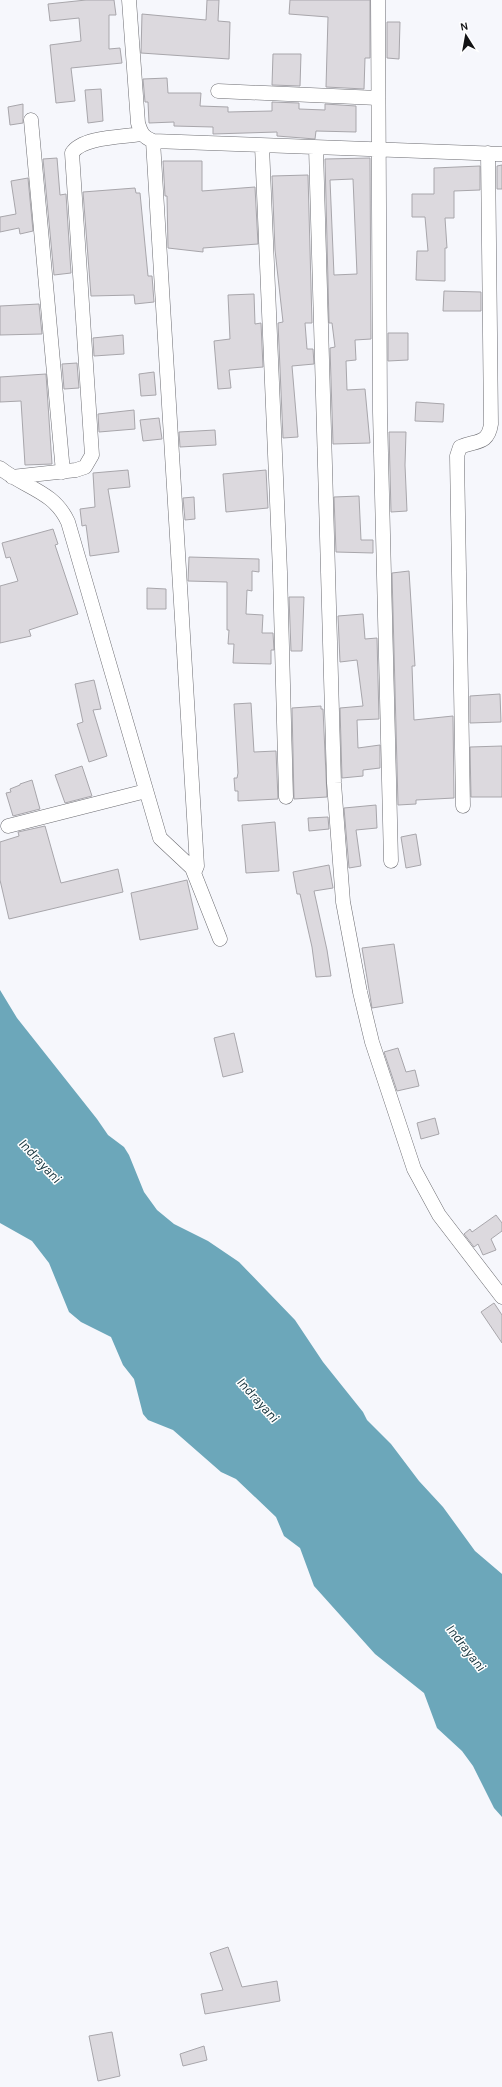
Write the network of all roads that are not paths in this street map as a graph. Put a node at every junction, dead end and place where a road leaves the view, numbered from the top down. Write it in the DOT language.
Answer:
graph roads {
  1 [pos="129,0"];
  2 [pos="378,0"];
  3 [pos="218,91"];
  4 [pos="378,98"];
  5 [pos="31,120"];
  6 [pos="141,134"];
  7 [pos="153,141"];
  8 [pos="262,146"];
  9 [pos="316,148"];
  10 [pos="378,150"];
  11 [pos="495,154"];
  12 [pos="0,468"];
  13 [pos="63,472"];
  14 [pos="12,477"];
  15 [pos="146,791"];
  16 [pos="286,797"];
  17 [pos="463,806"];
  18 [pos="8,826"];
  19 [pos="391,861"];
  20 [pos="194,873"];
  21 [pos="220,939"];
  22 [pos="502,1297"];
  1 -- 6 [label="street"];
  2 -- 4 [label="street"];
  3 -- 4 [label="street"];
  4 -- 10 [label="street"];
  5 -- 13 [label="street"];
  6 -- 7 [label="street"];
  6 -- 13 [label="street"];
  7 -- 8 [label="street"];
  7 -- 20 [label="street"];
  8 -- 9 [label="street"];
  8 -- 16 [label="street"];
  9 -- 10 [label="street"];
  9 -- 22 [label="street"];
  10 -- 11 [label="street"];
  10 -- 19 [label="street"];
  11 -- 17 [label="street"];
  12 -- 14 [label="street"];
  13 -- 14 [label="street"];
  14 -- 15 [label="street"];
  15 -- 18 [label="street"];
  15 -- 20 [label="street"];
  20 -- 21 [label="street"];
}
